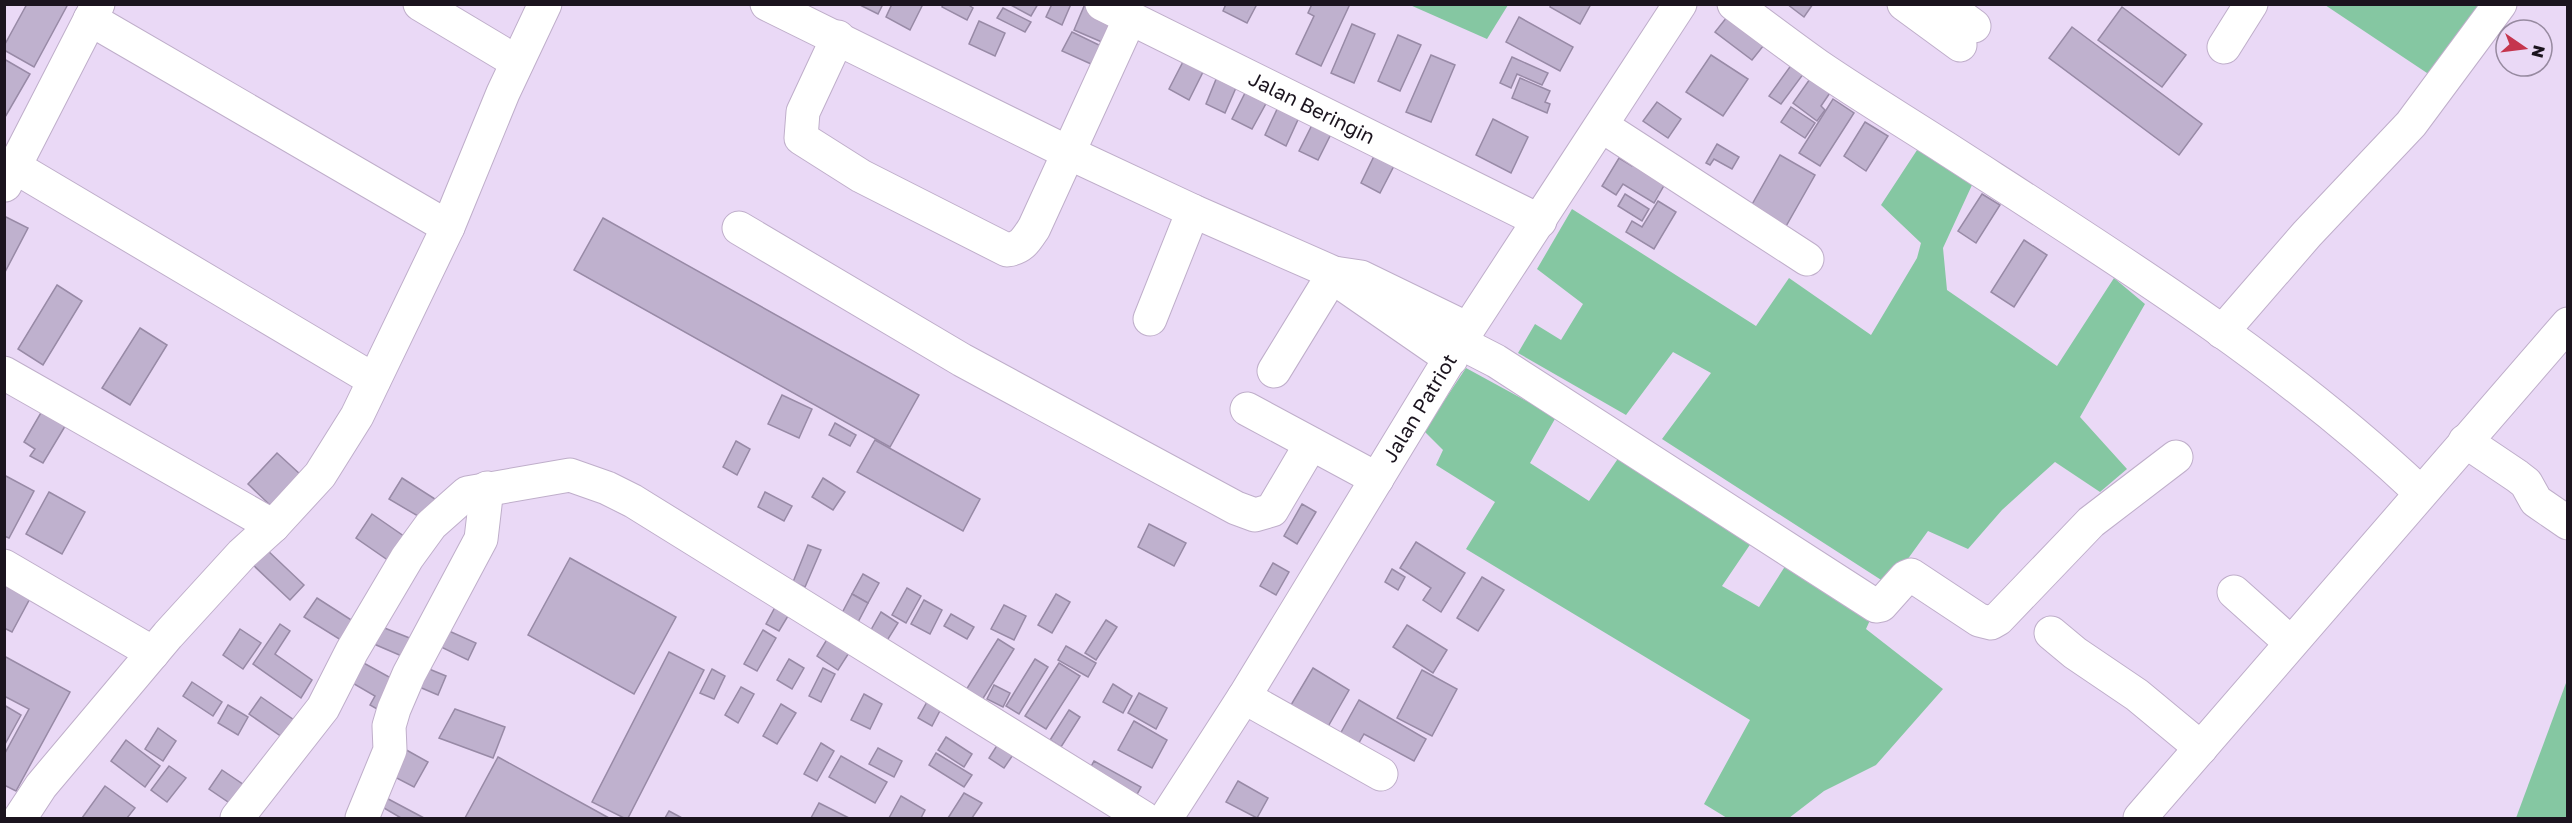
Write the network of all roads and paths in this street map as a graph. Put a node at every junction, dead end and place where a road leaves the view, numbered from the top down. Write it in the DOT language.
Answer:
graph roads {
  1 [pos="420,4"];
  2 [pos="545,4"];
  3 [pos="767,4"];
  4 [pos="1680,4"];
  5 [pos="1734,4"];
  6 [pos="1904,4"];
  7 [pos="1944,4"];
  8 [pos="2251,4"];
  9 [pos="2500,4"];
  10 [pos="1116,11"];
  11 [pos="94,12"];
  12 [pos="838,38"];
  13 [pos="2224,46"];
  14 [pos="517,62"];
  15 [pos="1602,126"];
  16 [pos="1069,153"];
  17 [pos="10,177"];
  18 [pos="1193,211"];
  19 [pos="1531,217"];
  20 [pos="448,227"];
  21 [pos="739,228"];
  22 [pos="1807,259"];
  23 [pos="1334,273"];
  24 [pos="1150,319"];
  25 [pos="2568,324"];
  26 [pos="2222,332"];
  27 [pos="1460,343"];
  28 [pos="1274,371"];
  29 [pos="4,373"];
  30 [pos="374,380"];
  31 [pos="1247,409"];
  32 [pos="2465,441"];
  33 [pos="1311,444"];
  34 [pos="2176,457"];
  35 [pos="1371,476"];
  36 [pos="487,488"];
  37 [pos="2420,492"];
  38 [pos="2568,523"];
  39 [pos="273,526"];
  40 [pos="4,566"];
  41 [pos="2234,592"];
  42 [pos="2051,633"];
  43 [pos="2291,643"];
  44 [pos="153,653"];
  45 [pos="1253,702"];
  46 [pos="2201,748"];
  47 [pos="1381,774"];
  48 [pos="20,819"];
  49 [pos="237,819"];
  50 [pos="362,819"];
  51 [pos="1144,819"];
  52 [pos="1166,819"];
  53 [pos="2140,819"];
  1 -- 14 [label="street"];
  2 -- 14 [label="street"];
  3 -- 12 [label="street"];
  4 -- 15 [label="street, Jalan Patriot"];
  5 -- 26 [label="street"];
  6 -- 7 [label="street"];
  8 -- 13 [label="street"];
  9 -- 26 [label="street"];
  10 -- 16 [label="street"];
  10 -- 19 [label="street, Jalan Beringin"];
  11 -- 17 [label="street"];
  11 -- 20 [label="street"];
  12 -- 16 [label="street"];
  12 -- 16 [label="street"];
  14 -- 20 [label="street"];
  15 -- 19 [label="street, Jalan Patriot"];
  15 -- 22 [label="street"];
  16 -- 18 [label="street"];
  17 -- 30 [label="street"];
  18 -- 23 [label="street"];
  18 -- 24 [label="street"];
  19 -- 27 [label="street, Jalan Patriot"];
  20 -- 30 [label="street"];
  21 -- 33 [label="street"];
  23 -- 27 [label="street"];
  23 -- 28 [label="street"];
  25 -- 32 [label="street"];
  26 -- 37 [label="street"];
  27 -- 34 [label="street"];
  27 -- 35 [label="street, Jalan Patriot"];
  29 -- 39 [label="street"];
  30 -- 39 [label="street"];
  31 -- 33 [label="street"];
  32 -- 37 [label="street"];
  32 -- 38 [label="street"];
  33 -- 35 [label="street"];
  35 -- 45 [label="street, Jalan Patriot"];
  36 -- 49 [label="street"];
  36 -- 50 [label="street"];
  36 -- 51 [label="street"];
  37 -- 43 [label="street"];
  39 -- 44 [label="street"];
  40 -- 44 [label="street"];
  41 -- 43 [label="street"];
  42 -- 46 [label="street"];
  43 -- 46 [label="street"];
  44 -- 48 [label="street"];
  45 -- 47 [label="street"];
  45 -- 52 [label="street, Jalan Patriot"];
  46 -- 53 [label="street"];
}
